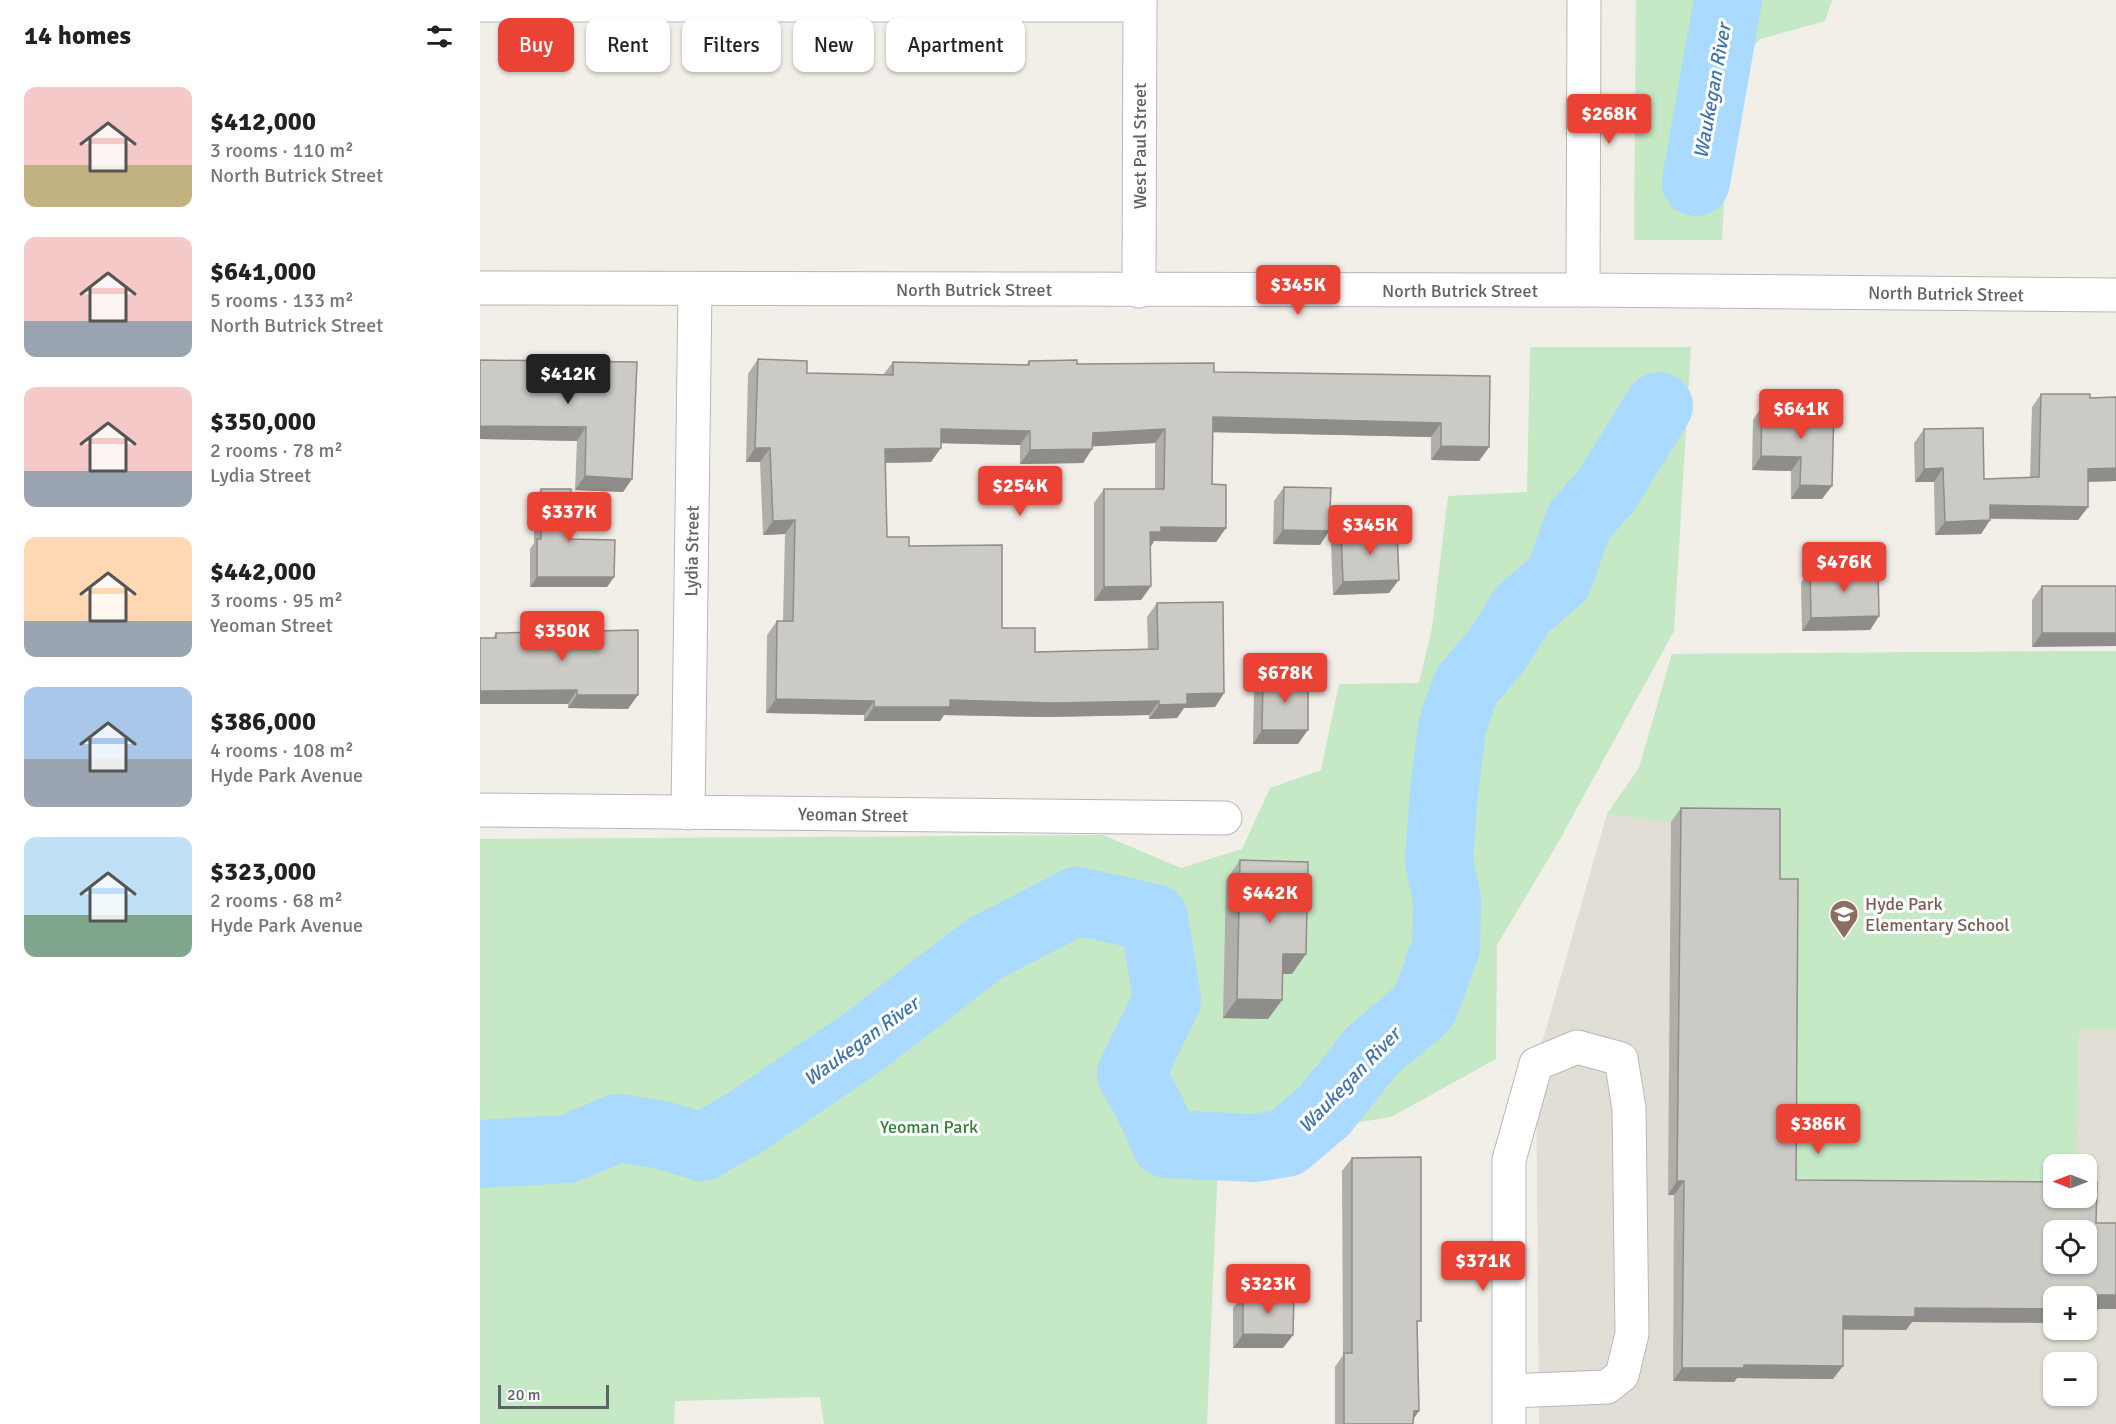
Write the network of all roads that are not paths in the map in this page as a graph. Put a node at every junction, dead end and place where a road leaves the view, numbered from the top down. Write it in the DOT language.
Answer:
graph roads {
  1 [pos="1584,0"];
  2 [pos="1140,2"];
  3 [pos="480,5"];
  4 [pos="480,288"];
  5 [pos="695,289"];
  6 [pos="1583,290"];
  7 [pos="1139,291"];
  8 [pos="2116,295"];
  9 [pos="480,810"];
  10 [pos="688,813"];
  11 [pos="1225,818"];
  12 [pos="1509,1391"];
  13 [pos="1509,1424"];
  1 -- 6 [label="street"];
  2 -- 3 [label="street"];
  2 -- 7 [label="street, West Paul Street"];
  4 -- 5 [label="street, North Butrick Street"];
  5 -- 7 [label="street, North Butrick Street"];
  5 -- 10 [label="street, Lydia Street"];
  6 -- 7 [label="street, North Butrick Street"];
  6 -- 8 [label="street, North Butrick Street"];
  9 -- 10 [label="street, Yeoman Street"];
  10 -- 11 [label="street, Yeoman Street"];
  12 -- 12 [label="street"];
  12 -- 13 [label="street"];
}
